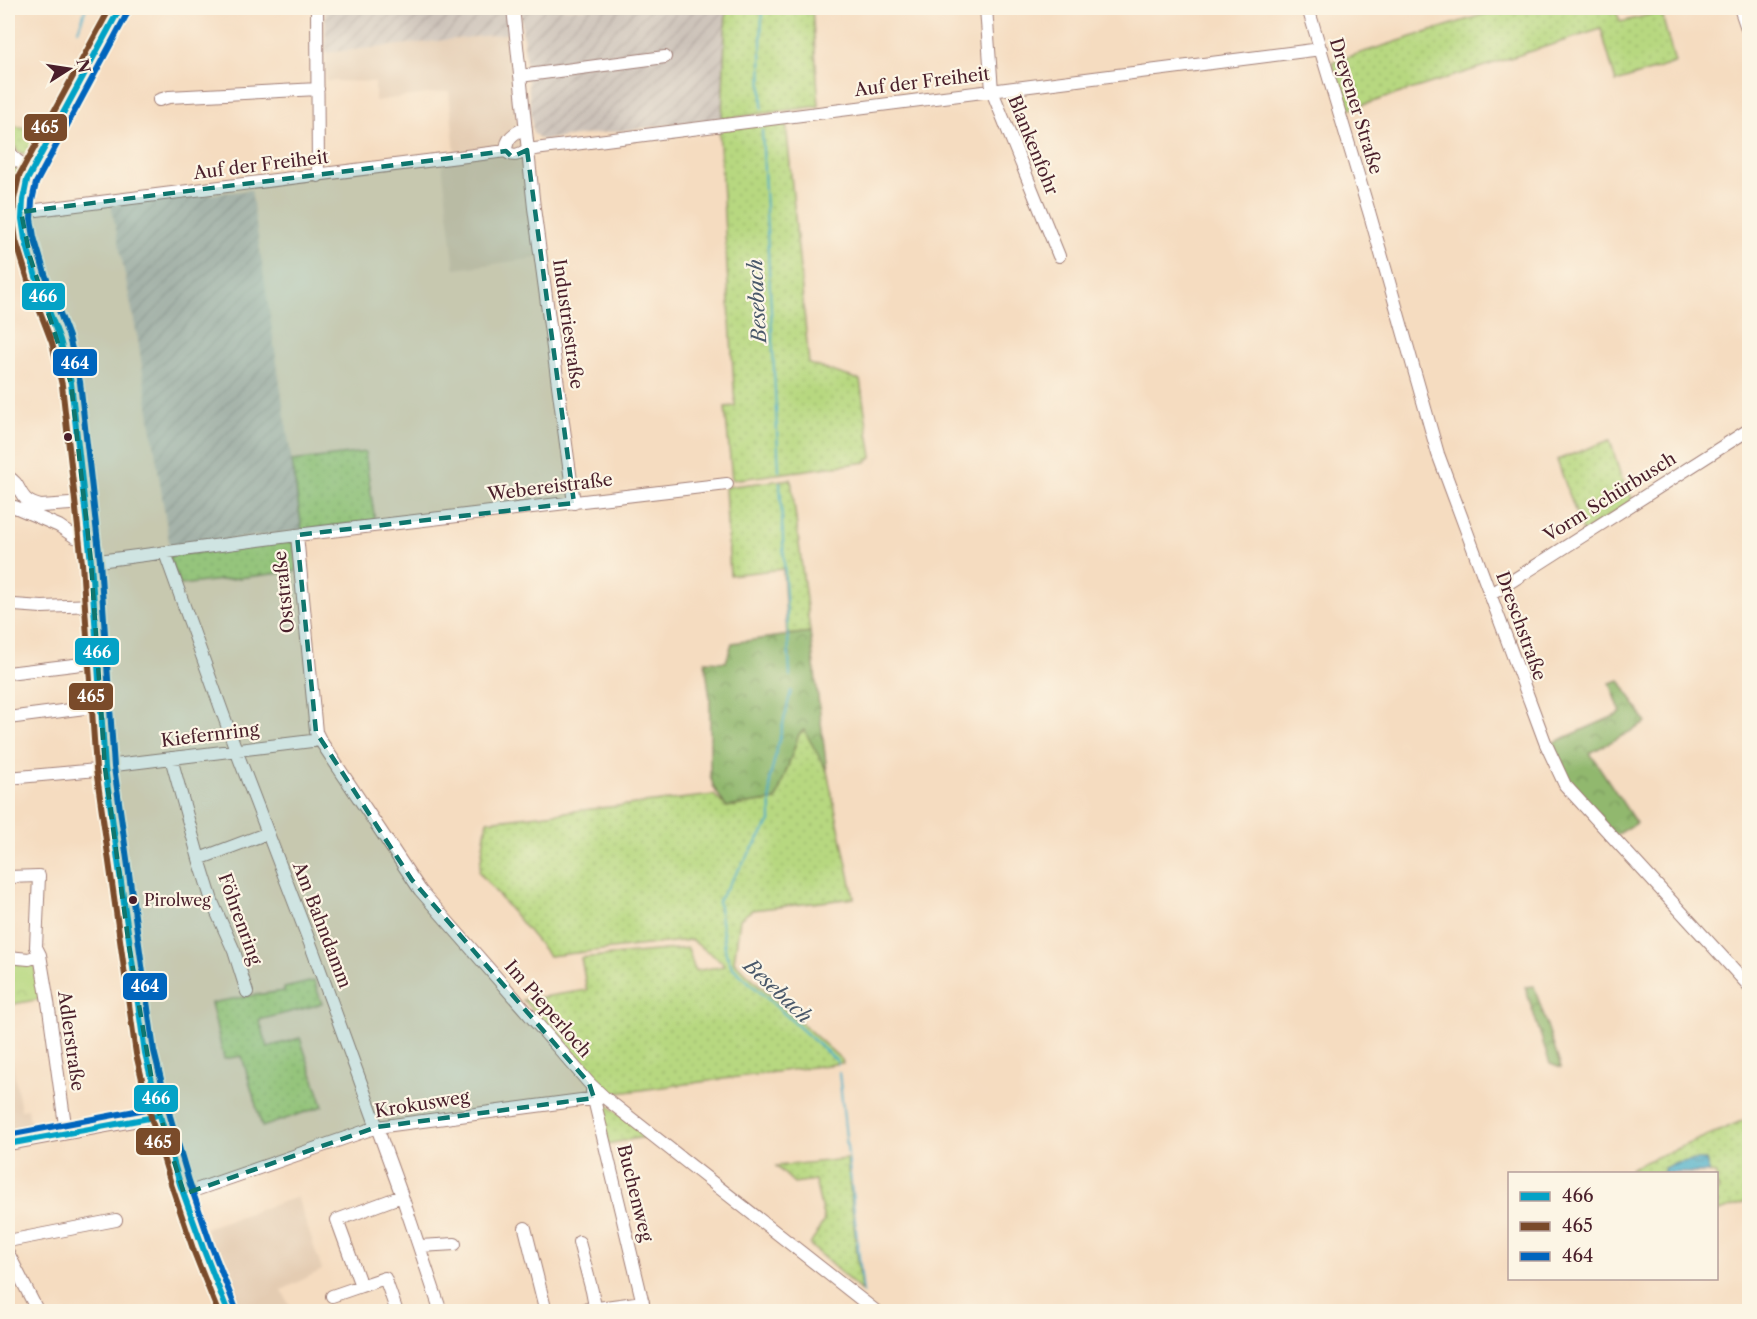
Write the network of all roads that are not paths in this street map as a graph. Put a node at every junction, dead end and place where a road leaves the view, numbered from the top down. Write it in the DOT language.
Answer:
graph roads {
  1 [pos="120,8"];
  2 [pos="317,8"];
  3 [pos="513,8"];
  4 [pos="986,8"];
  5 [pos="1308,8"];
  6 [pos="1740,8"];
  7 [pos="1749,37"];
  8 [pos="1321,49"];
  9 [pos="665,57"];
  10 [pos="520,76"];
  11 [pos="318,90"];
  12 [pos="992,92"];
  13 [pos="159,100"];
  14 [pos="525,128"];
  15 [pos="8,146"];
  16 [pos="527,150"];
  17 [pos="506,151"];
  18 [pos="32,169"];
  19 [pos="318,176"];
  20 [pos="21,212"];
  21 [pos="1370,215"];
  22 [pos="1059,256"];
  23 [pos="1749,429"];
  24 [pos="8,477"];
  25 [pos="727,484"];
  26 [pos="574,502"];
  27 [pos="85,503"];
  28 [pos="8,508"];
  29 [pos="297,535"];
  30 [pos="89,544"];
  31 [pos="165,553"];
  32 [pos="91,562"];
  33 [pos="1490,595"];
  34 [pos="14,604"];
  35 [pos="94,605"];
  36 [pos="308,646"];
  37 [pos="98,662"];
  38 [pos="8,673"];
  39 [pos="100,706"];
  40 [pos="8,718"];
  41 [pos="320,740"];
  42 [pos="236,750"];
  43 [pos="171,758"];
  44 [pos="105,768"];
  45 [pos="8,778"];
  46 [pos="268,832"];
  47 [pos="199,859"];
  48 [pos="8,877"];
  49 [pos="40,955"];
  50 [pos="8,957"];
  51 [pos="1749,987"];
  52 [pos="247,992"];
  53 [pos="589,1083"];
  54 [pos="599,1098"];
  55 [pos="159,1114"];
  56 [pos="377,1127"];
  57 [pos="66,1132"];
  58 [pos="8,1144"];
  59 [pos="184,1194"];
  60 [pos="402,1196"];
  61 [pos="116,1220"];
  62 [pos="525,1228"];
  63 [pos="8,1241"];
  64 [pos="579,1242"];
  65 [pos="455,1244"];
  66 [pos="420,1246"];
  67 [pos="8,1253"];
  68 [pos="361,1286"];
  69 [pos="332,1296"];
  70 [pos="644,1307"];
  71 [pos="596,1310"];
  72 [pos="38,1311"];
  73 [pos="228,1311"];
  74 [pos="397,1311"];
  75 [pos="441,1311"];
  76 [pos="546,1311"];
  77 [pos="567,1311"];
  78 [pos="877,1311"];
  1 -- 18 [label="street"];
  2 -- 11 [label="street"];
  3 -- 10 [label="street, Industriestraße"];
  4 -- 12 [label="street, Blankenfohr"];
  5 -- 8 [label="street, Dreyener Straße"];
  6 -- 7 [label="street"];
  8 -- 12 [label="street, Auf der Freiheit"];
  8 -- 21 [label="street, Dreyener Straße"];
  9 -- 10 [label="street"];
  10 -- 14 [label="street, Industriestraße"];
  11 -- 13 [label="street"];
  11 -- 19 [label="street"];
  12 -- 16 [label="street, Auf der Freiheit"];
  12 -- 22 [label="street, Blankenfohr"];
  14 -- 16 [label="street, Industriestraße"];
  14 -- 17 [label="street"];
  15 -- 18 [label="street"];
  16 -- 17 [label="street"];
  16 -- 26 [label="street, Industriestraße"];
  17 -- 19 [label="street, Auf der Freiheit"];
  18 -- 20 [label="street"];
  19 -- 20 [label="street, Auf der Freiheit"];
  20 -- 27 [label="street"];
  21 -- 33 [label="street, Dreschstraße"];
  23 -- 33 [label="street, Vorm Schürbusch"];
  24 -- 27 [label="street"];
  25 -- 26 [label="street, Webereistraße"];
  26 -- 29 [label="street, Webereistraße"];
  27 -- 30 [label="street"];
  28 -- 30 [label="street"];
  29 -- 31 [label="street, Webereistraße"];
  29 -- 36 [label="street, Oststraße"];
  30 -- 32 [label="street"];
  31 -- 32 [label="street, Webereistraße"];
  31 -- 42 [label="street, Am Bahndamm"];
  32 -- 35 [label="street"];
  33 -- 51 [label="street, Dreschstraße"];
  34 -- 35 [label="street"];
  35 -- 37 [label="street"];
  36 -- 41 [label="street, Im Pieperloch"];
  37 -- 38 [label="street"];
  37 -- 39 [label="street"];
  39 -- 40 [label="street"];
  39 -- 44 [label="street"];
  41 -- 42 [label="street, Kiefernring"];
  41 -- 53 [label="street, Im Pieperloch"];
  42 -- 43 [label="street, Kiefernring"];
  42 -- 46 [label="street, Am Bahndamm"];
  43 -- 44 [label="street, Kiefernring"];
  43 -- 47 [label="street, Föhrenring"];
  44 -- 45 [label="street, Kiefernring"];
  44 -- 55 [label="street"];
  46 -- 47 [label="street, Föhrenring"];
  46 -- 56 [label="street, Am Bahndamm"];
  47 -- 52 [label="street, Föhrenring"];
  48 -- 49 [label="street, Adlerstraße"];
  49 -- 50 [label="street"];
  49 -- 57 [label="street, Adlerstraße"];
  53 -- 54 [label="street, Buchenweg"];
  54 -- 56 [label="street, Krokusweg"];
  54 -- 70 [label="street, Buchenweg"];
  54 -- 78 [label="street"];
  55 -- 57 [label="street"];
  55 -- 59 [label="street"];
  56 -- 59 [label="street, Krokusweg"];
  56 -- 60 [label="street, Am Bahndamm"];
  57 -- 58 [label="street"];
  59 -- 73 [label="street"];
  60 -- 66 [label="street, Am Bahndamm"];
  60 -- 68 [label="street"];
  61 -- 63 [label="street"];
  62 -- 76 [label="street"];
  64 -- 71 [label="street"];
  65 -- 66 [label="street"];
  66 -- 75 [label="street, Am Bahndamm"];
  67 -- 72 [label="street"];
  68 -- 69 [label="street"];
  68 -- 74 [label="street"];
  70 -- 71 [label="street"];
  71 -- 77 [label="street"];
}
